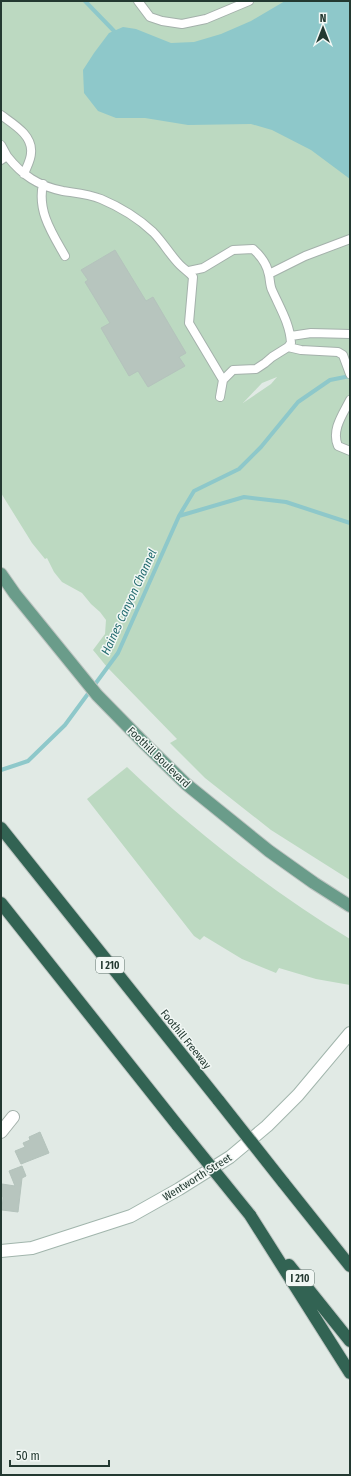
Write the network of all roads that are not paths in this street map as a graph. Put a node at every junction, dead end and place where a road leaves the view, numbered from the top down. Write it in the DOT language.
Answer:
graph roads {
  1 [pos="138,1"];
  2 [pos="249,1"];
  3 [pos="1,115"];
  4 [pos="1,144"];
  5 [pos="4,158"];
  6 [pos="24,174"];
  7 [pos="43,184"];
  8 [pos="350,239"];
  9 [pos="65,256"];
  10 [pos="189,271"];
  11 [pos="269,274"];
  12 [pos="350,334"];
  13 [pos="291,336"];
  14 [pos="288,347"];
  15 [pos="349,372"];
  16 [pos="223,380"];
  17 [pos="220,397"];
  18 [pos="350,400"];
  19 [pos="350,451"];
  20 [pos="1,574"];
  21 [pos="1,828"];
  22 [pos="1,903"];
  23 [pos="350,906"];
  24 [pos="350,1033"];
  25 [pos="13,1117"];
  26 [pos="1,1132"];
  27 [pos="250,1215"];
  28 [pos="1,1250"];
  29 [pos="350,1266"];
  30 [pos="350,1341"];
  31 [pos="350,1373"];
  1 -- 2 [label="lane"];
  3 -- 6 [label="lane"];
  4 -- 5 [label="lane"];
  5 -- 6 [label="lane"];
  6 -- 7 [label="lane"];
  7 -- 9 [label="lane"];
  7 -- 10 [label="lane"];
  8 -- 11 [label="lane"];
  10 -- 11 [label="lane"];
  10 -- 16 [label="lane"];
  11 -- 13 [label="lane"];
  12 -- 13 [label="lane"];
  13 -- 14 [label="lane"];
  14 -- 15 [label="lane"];
  14 -- 16 [label="lane"];
  16 -- 17 [label="lane"];
  18 -- 19 [label="lane"];
  20 -- 23 [label="main road, Foothill Boulevard"];
  21 -- 29 [label="highway, Foothill Freeway / I 210, bridge"];
  22 -- 27 [label="highway, I 210, bridge"];
  24 -- 28 [label="main road, Wentworth Street"];
  25 -- 26 [label="main road"];
  27 -- 30 [label="highway, I 210"];
  27 -- 31 [label="highway"];
}
